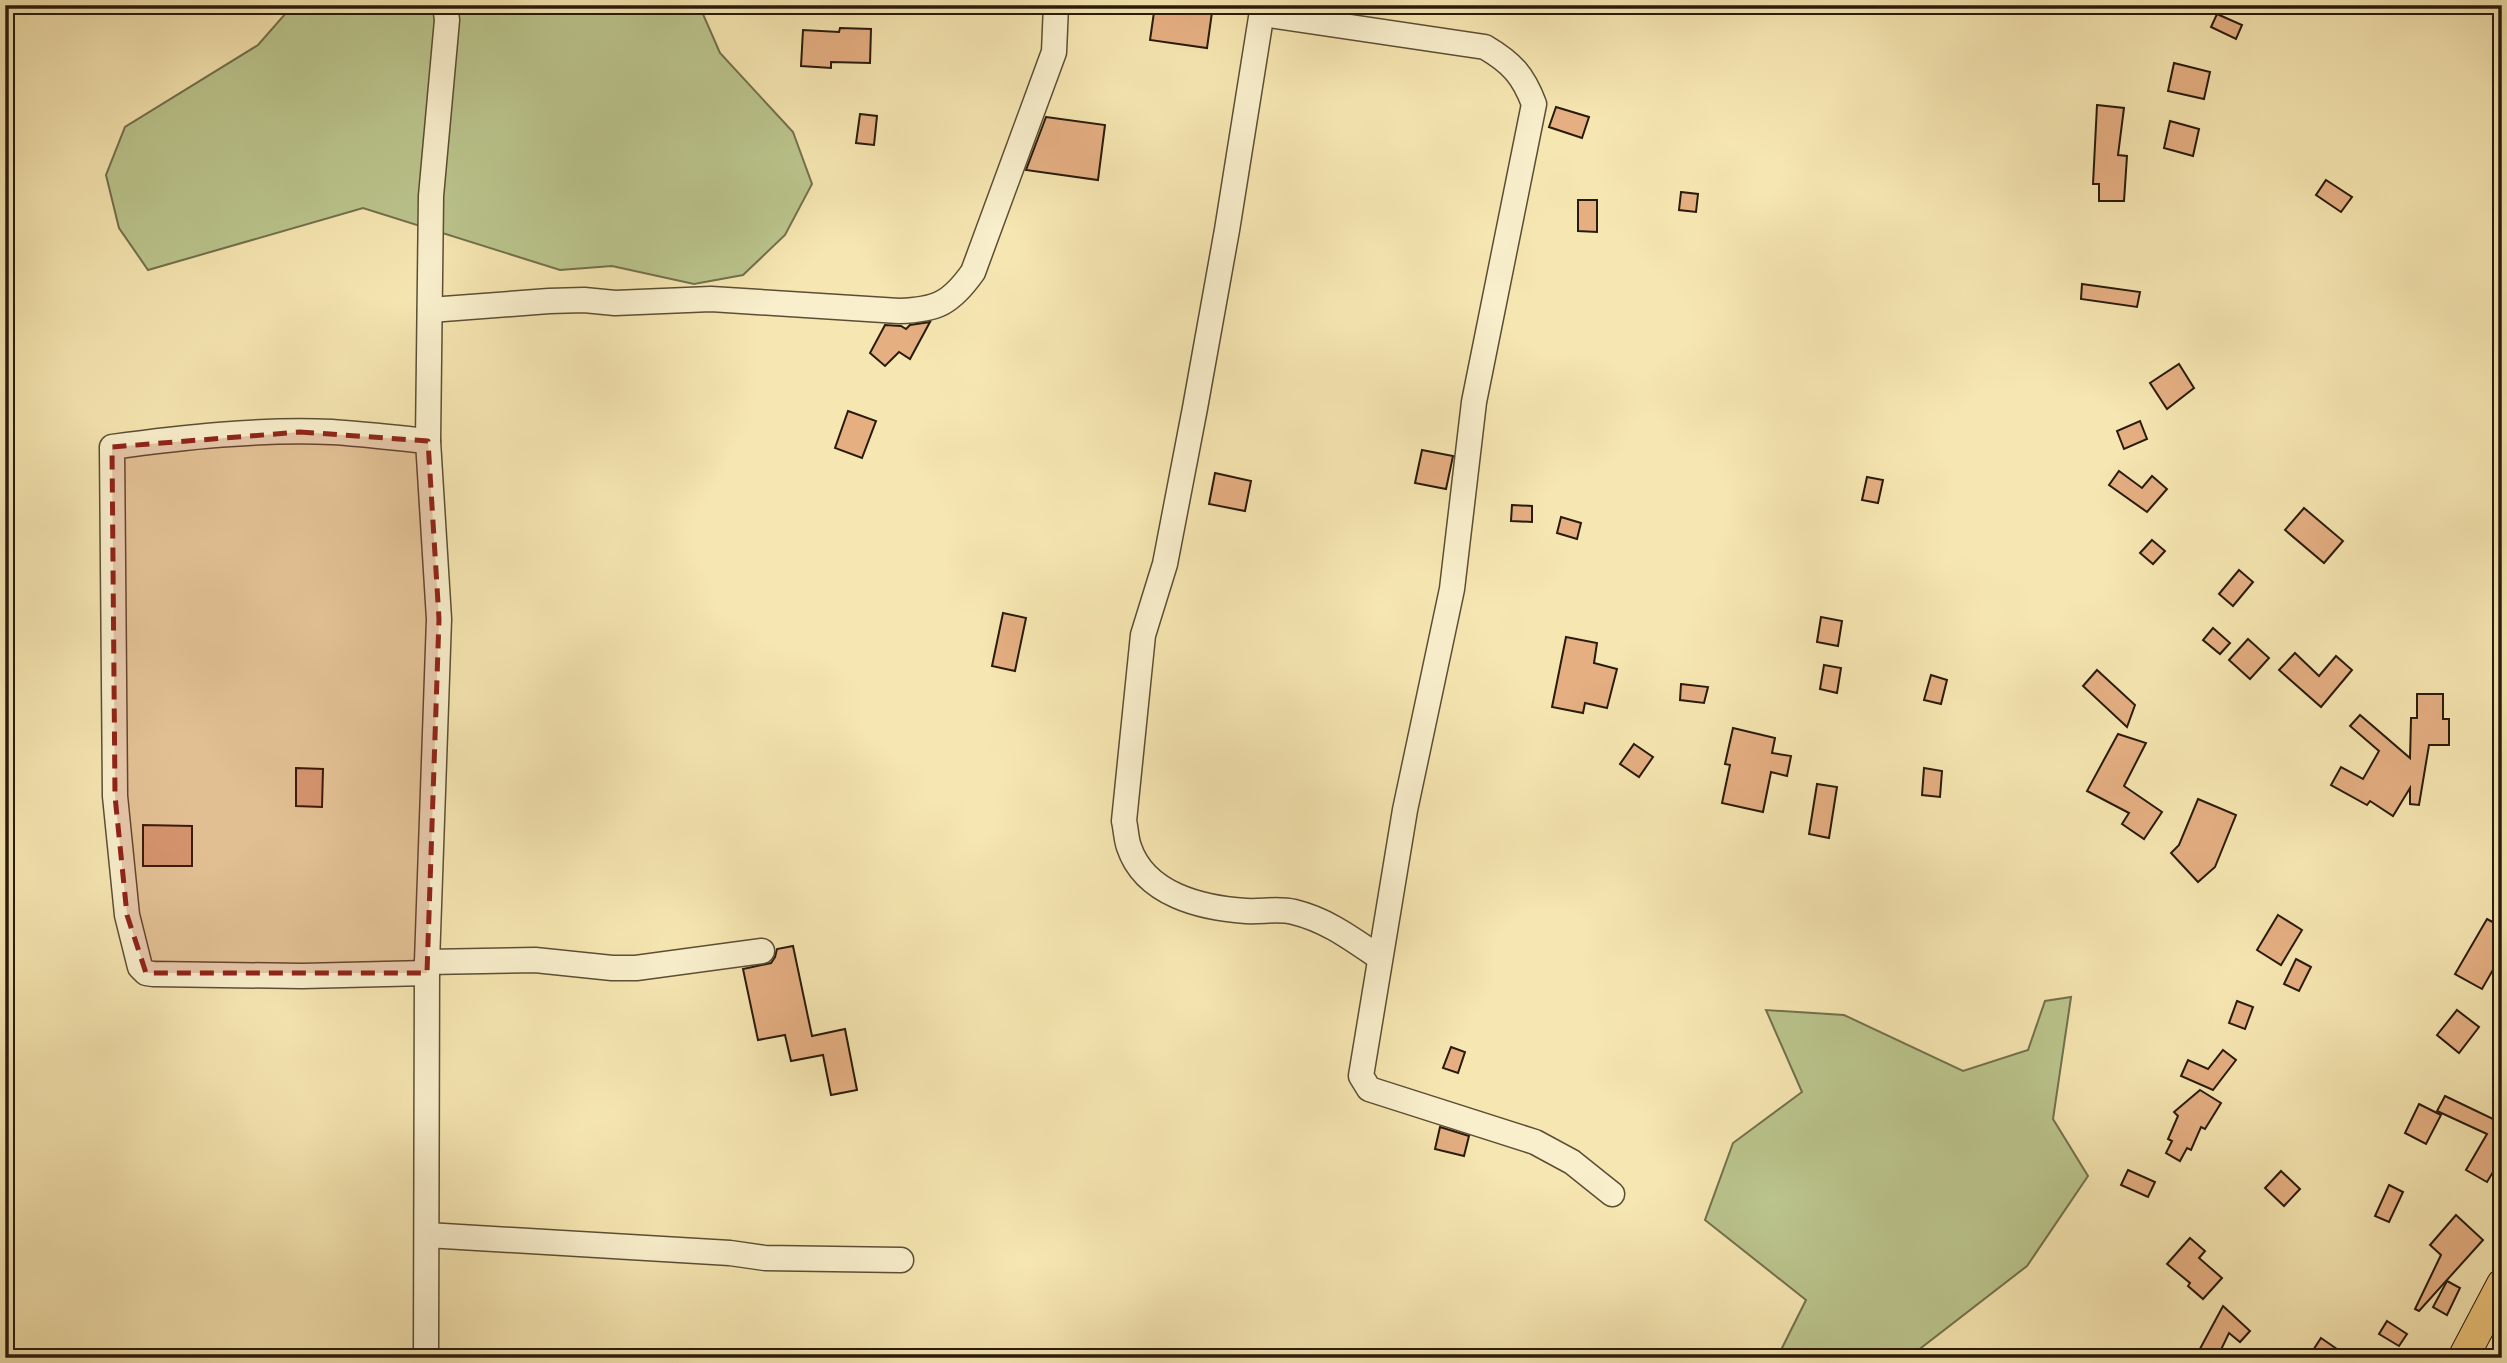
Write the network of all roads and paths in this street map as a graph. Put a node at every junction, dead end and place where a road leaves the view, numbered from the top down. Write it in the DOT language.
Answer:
graph roads {
  1 [pos="445,5"];
  2 [pos="1056,5"];
  3 [pos="1263,10"];
  4 [pos="430,310"];
  5 [pos="428,441"];
  6 [pos="762,951"];
  7 [pos="1380,958"];
  8 [pos="427,967"];
  9 [pos="1612,1194"];
  10 [pos="427,1235"];
  11 [pos="901,1260"];
  12 [pos="2502,1284"];
  13 [pos="426,1358"];
  14 [pos="2463,1358"];
  1 -- 4 [label="street"];
  2 -- 4 [label="street"];
  3 -- 7 [label="street"];
  3 -- 7 [label="street"];
  4 -- 5 [label="street"];
  5 -- 8 [label="street"];
  5 -- 8 [label="street"];
  6 -- 8 [label="street"];
  7 -- 9 [label="street"];
  8 -- 10 [label="street"];
  10 -- 11 [label="street"];
  10 -- 13 [label="street"];
  12 -- 14 [label="main road"];
}
